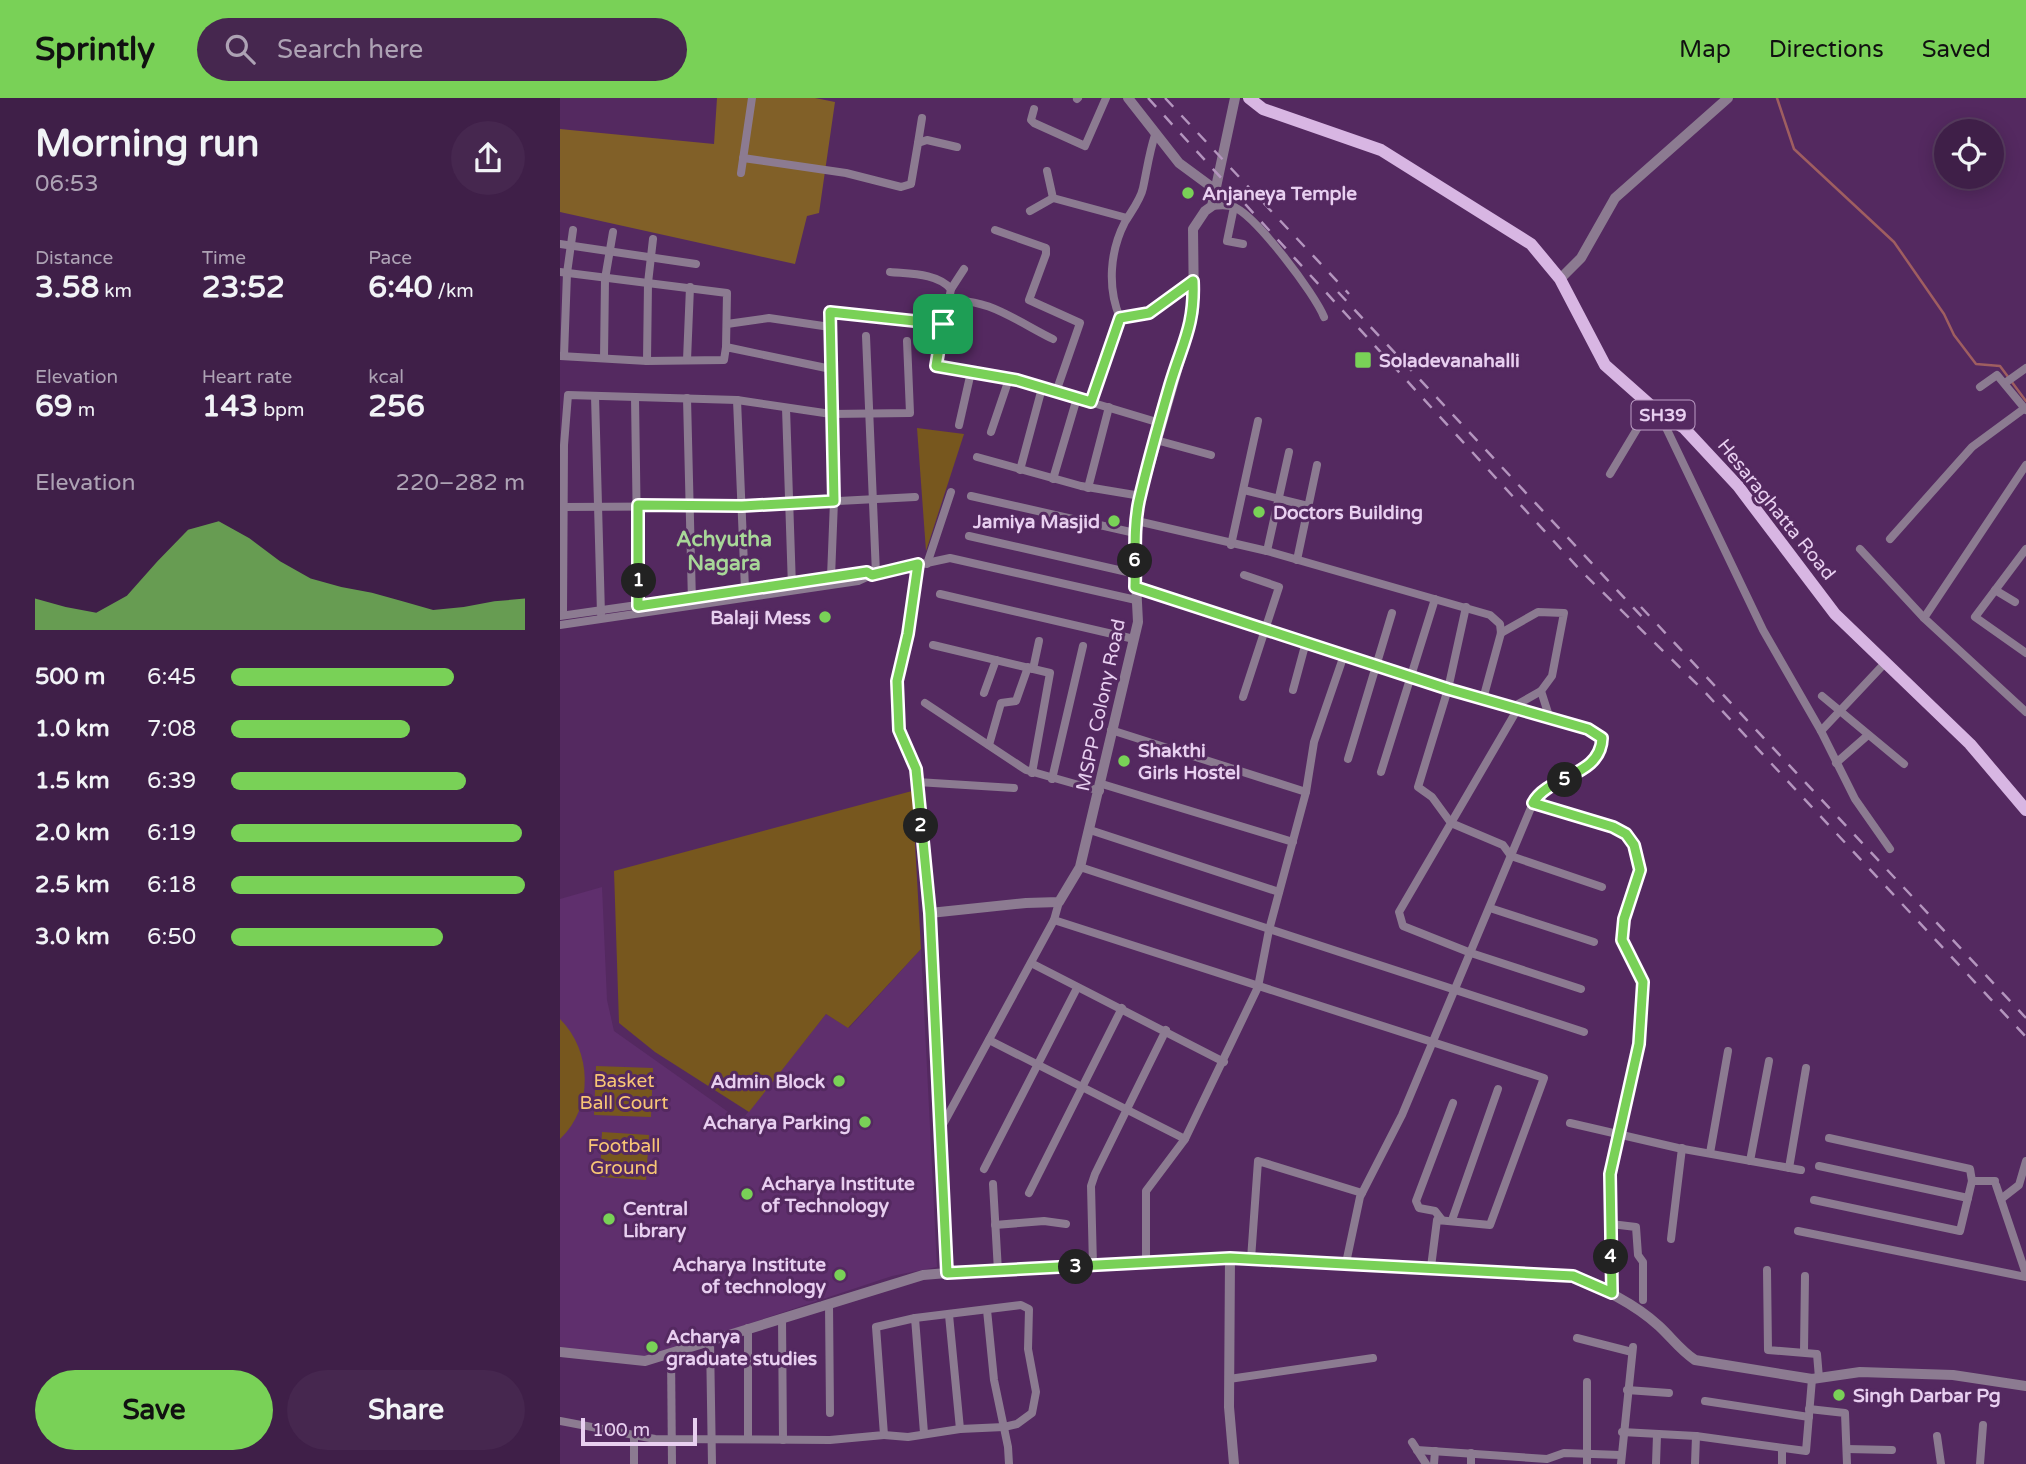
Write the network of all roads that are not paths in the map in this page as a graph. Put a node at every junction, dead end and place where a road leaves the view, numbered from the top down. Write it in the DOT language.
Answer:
graph roads {
  1 [pos="752,98"];
  2 [pos="1105,98"];
  3 [pos="1128,98"];
  4 [pos="1236,98"];
  5 [pos="1249,98"];
  6 [pos="1728,98"];
  7 [pos="1034,109"];
  8 [pos="922,117"];
  9 [pos="1155,135"];
  10 [pos="918,143"];
  11 [pos="957,147"];
  12 [pos="743,159"];
  13 [pos="1047,172"];
  14 [pos="741,173"];
  15 [pos="1217,191"];
  16 [pos="1053,198"];
  17 [pos="1212,206"];
  18 [pos="1234,207"];
  19 [pos="1030,211"];
  20 [pos="1127,218"];
  21 [pos="573,230"];
  22 [pos="995,230"];
  23 [pos="613,232"];
  24 [pos="653,239"];
  25 [pos="560,244"];
  26 [pos="1242,244"];
  27 [pos="571,246"];
  28 [pos="608,251"];
  29 [pos="650,258"];
  30 [pos="696,264"];
  31 [pos="964,269"];
  32 [pos="563,272"];
  33 [pos="890,272"];
  34 [pos="605,279"];
  35 [pos="1560,279"];
  36 [pos="1193,281"];
  37 [pos="648,283"];
  38 [pos="690,287"];
  39 [pos="951,289"];
  40 [pos="948,303"];
  41 [pos="1324,317"];
  42 [pos="1120,318"];
  43 [pos="727,324"];
  44 [pos="943,324"];
  45 [pos="830,327"];
  46 [pos="866,336"];
  47 [pos="1053,339"];
  48 [pos="907,341"];
  49 [pos="726,347"];
  50 [pos="562,356"];
  51 [pos="604,358"];
  52 [pos="687,360"];
  53 [pos="647,361"];
  54 [pos="2026,368"];
  55 [pos="831,369"];
  56 [pos="971,372"];
  57 [pos="1009,379"];
  58 [pos="2005,383"];
  59 [pos="1980,387"];
  60 [pos="1042,388"];
  61 [pos="1056,392"];
  62 [pos="595,396"];
  63 [pos="635,397"];
  64 [pos="687,398"];
  65 [pos="1077,398"];
  66 [pos="737,400"];
  67 [pos="1091,402"];
  68 [pos="1109,407"];
  69 [pos="786,408"];
  70 [pos="1655,408"];
  71 [pos="2025,409"];
  72 [pos="831,414"];
  73 [pos="870,414"];
  74 [pos="1258,421"];
  75 [pos="1160,423"];
  76 [pos="959,425"];
  77 [pos="991,432"];
  78 [pos="1156,440"];
  79 [pos="562,445"];
  80 [pos="1289,452"];
  81 [pos="1211,455"];
  82 [pos="977,457"];
  83 [pos="1317,465"];
  84 [pos="2026,465"];
  85 [pos="1020,470"];
  86 [pos="1611,474"];
  87 [pos="1053,479"];
  88 [pos="1088,488"];
  89 [pos="1244,490"];
  90 [pos="950,492"];
  91 [pos="971,496"];
  92 [pos="1141,496"];
  93 [pos="915,497"];
  94 [pos="1279,498"];
  95 [pos="873,500"];
  96 [pos="834,501"];
  97 [pos="789,504"];
  98 [pos="638,505"];
  99 [pos="689,505"];
  100 [pos="742,506"];
  101 [pos="1308,506"];
  102 [pos="563,507"];
  103 [pos="598,507"];
  104 [pos="1137,521"];
  105 [pos="1135,533"];
  106 [pos="969,536"];
  107 [pos="1890,539"];
  108 [pos="1231,545"];
  109 [pos="1860,549"];
  110 [pos="2026,549"];
  111 [pos="1267,551"];
  112 [pos="1297,560"];
  113 [pos="923,564"];
  114 [pos="874,574"];
  115 [pos="1136,574"];
  116 [pos="1244,575"];
  117 [pos="831,577"];
  118 [pos="792,587"];
  119 [pos="1135,587"];
  120 [pos="745,589"];
  121 [pos="1995,590"];
  122 [pos="940,594"];
  123 [pos="691,597"];
  124 [pos="1435,598"];
  125 [pos="1136,600"];
  126 [pos="2015,602"];
  127 [pos="638,606"];
  128 [pos="693,607"];
  129 [pos="1466,607"];
  130 [pos="1392,613"];
  131 [pos="601,615"];
  132 [pos="1924,618"];
  133 [pos="561,619"];
  134 [pos="1265,629"];
  135 [pos="1501,633"];
  136 [pos="1134,639"];
  137 [pos="1039,641"];
  138 [pos="1306,642"];
  139 [pos="933,645"];
  140 [pos="1083,646"];
  141 [pos="2026,653"];
  142 [pos="1344,655"];
  143 [pos="996,660"];
  144 [pos="1885,663"];
  145 [pos="1377,665"];
  146 [pos="1031,668"];
  147 [pos="1410,676"];
  148 [pos="1448,689"];
  149 [pos="1293,690"];
  150 [pos="1541,691"];
  151 [pos="984,693"];
  152 [pos="1822,696"];
  153 [pos="1243,697"];
  154 [pos="1483,699"];
  155 [pos="925,703"];
  156 [pos="1514,709"];
  157 [pos="1839,712"];
  158 [pos="2026,712"];
  159 [pos="1550,719"];
  160 [pos="1111,730"];
  161 [pos="1821,731"];
  162 [pos="1868,735"];
  163 [pos="989,746"];
  164 [pos="1348,759"];
  165 [pos="1836,763"];
  166 [pos="1904,764"];
  167 [pos="1381,772"];
  168 [pos="1032,773"];
  169 [pos="1052,779"];
  170 [pos="917,782"];
  171 [pos="1014,788"];
  172 [pos="1101,788"];
  173 [pos="1306,792"];
  174 [pos="1533,803"];
  175 [pos="2026,810"];
  176 [pos="1451,823"];
  177 [pos="1090,830"];
  178 [pos="1293,842"];
  179 [pos="1890,849"];
  180 [pos="1511,856"];
  181 [pos="1080,867"];
  182 [pos="1602,887"];
  183 [pos="1279,892"];
  184 [pos="1059,902"];
  185 [pos="1490,908"];
  186 [pos="930,913"];
  187 [pos="1054,920"];
  188 [pos="1269,930"];
  189 [pos="1594,942"];
  190 [pos="1471,953"];
  191 [pos="1031,963"];
  192 [pos="1258,987"];
  193 [pos="1077,988"];
  194 [pos="1581,989"];
  195 [pos="1456,990"];
  196 [pos="1122,1008"];
  197 [pos="1166,1030"];
  198 [pos="1584,1032"];
  199 [pos="989,1040"];
  200 [pos="1432,1044"];
  201 [pos="1728,1051"];
  202 [pos="1769,1061"];
  203 [pos="1224,1062"];
  204 [pos="1038,1066"];
  205 [pos="1806,1068"];
  206 [pos="1080,1089"];
  207 [pos="1497,1090"];
  208 [pos="1453,1103"];
  209 [pos="1126,1112"];
  210 [pos="1570,1123"];
  211 [pos="939,1131"];
  212 [pos="1618,1133"];
  213 [pos="1829,1138"];
  214 [pos="1185,1139"];
  215 [pos="1682,1148"];
  216 [pos="1710,1153"];
  217 [pos="1750,1161"];
  218 [pos="2026,1161"];
  219 [pos="1819,1166"];
  220 [pos="1789,1168"];
  221 [pos="984,1169"];
  222 [pos="1801,1170"];
  223 [pos="1972,1181"];
  224 [pos="993,1184"];
  225 [pos="1028,1193"];
  226 [pos="1362,1193"];
  227 [pos="1968,1198"];
  228 [pos="2001,1199"];
  229 [pos="1814,1200"];
  230 [pos="1447,1220"];
  231 [pos="1066,1224"];
  232 [pos="1611,1224"];
  233 [pos="995,1225"];
  234 [pos="1798,1231"];
  235 [pos="1671,1239"];
  236 [pos="2022,1249"];
  237 [pos="1230,1258"];
  238 [pos="1251,1259"];
  239 [pos="1146,1262"];
  240 [pos="1346,1263"];
  241 [pos="1093,1266"];
  242 [pos="1432,1268"];
  243 [pos="1767,1270"];
  244 [pos="998,1271"];
  245 [pos="947,1273"];
  246 [pos="1805,1276"];
  247 [pos="2026,1276"];
  248 [pos="1612,1293"];
  249 [pos="1643,1300"];
  250 [pos="829,1304"];
  251 [pos="987,1310"];
  252 [pos="949,1315"];
  253 [pos="782,1318"];
  254 [pos="915,1318"];
  255 [pos="748,1328"];
  256 [pos="1577,1338"];
  257 [pos="710,1340"];
  258 [pos="1804,1351"];
  259 [pos="560,1352"];
  260 [pos="671,1353"];
  261 [pos="1373,1359"];
  262 [pos="1229,1379"];
  263 [pos="1816,1379"];
  264 [pos="1587,1382"];
  265 [pos="2026,1386"];
  266 [pos="1627,1390"];
  267 [pos="1669,1393"];
  268 [pos="1704,1401"];
  269 [pos="830,1413"];
  270 [pos="1809,1413"];
  271 [pos="560,1421"];
  272 [pos="1983,1425"];
  273 [pos="1004,1427"];
  274 [pos="960,1429"];
  275 [pos="1622,1432"];
  276 [pos="924,1433"];
  277 [pos="884,1435"];
  278 [pos="1657,1435"];
  279 [pos="634,1436"];
  280 [pos="1696,1436"];
  281 [pos="1937,1436"];
  282 [pos="673,1439"];
  283 [pos="711,1439"];
  284 [pos="748,1439"];
  285 [pos="783,1440"];
  286 [pos="1847,1449"];
  287 [pos="1782,1450"];
  288 [pos="1892,1450"];
  289 [pos="1435,1451"];
  290 [pos="1471,1453"];
  291 [pos="1586,1453"];
  292 [pos="1507,1460"];
  293 [pos="1621,1460"];
  294 [pos="1547,1461"];
  295 [pos="634,1464"];
  296 [pos="672,1464"];
  297 [pos="712,1464"];
  298 [pos="1009,1464"];
  299 [pos="1234,1464"];
  300 [pos="1426,1464"];
  301 [pos="1434,1464"];
  302 [pos="1471,1464"];
  303 [pos="1587,1464"];
  304 [pos="1656,1464"];
  305 [pos="1695,1464"];
  306 [pos="1782,1464"];
  307 [pos="1847,1464"];
  308 [pos="1941,1464"];
  309 [pos="1980,1464"];
  1 -- 12 [label="street"];
  2 -- 7 [label="street"];
  3 -- 9 [label="street"];
  4 -- 15 [label="street, MSPP Colony Road"];
  5 -- 35 [label="main road, Hesaraghatta Road / SH39"];
  6 -- 35 [label="street"];
  8 -- 10 [label="street"];
  9 -- 15 [label="street"];
  9 -- 20 [label="street"];
  10 -- 11 [label="street"];
  10 -- 12 [label="street"];
  12 -- 14 [label="street"];
  13 -- 16 [label="street"];
  15 -- 17 [label="street, MSPP Colony Road"];
  16 -- 19 [label="street"];
  16 -- 20 [label="street"];
  17 -- 18 [label="street"];
  17 -- 36 [label="street, MSPP Colony Road"];
  18 -- 26 [label="street"];
  18 -- 41 [label="street"];
  20 -- 42 [label="street"];
  21 -- 27 [label="street"];
  22 -- 61 [label="street"];
  23 -- 28 [label="street"];
  24 -- 29 [label="street"];
  25 -- 27 [label="street"];
  27 -- 28 [label="street"];
  27 -- 32 [label="street"];
  28 -- 29 [label="street"];
  28 -- 34 [label="street"];
  29 -- 30 [label="street"];
  29 -- 37 [label="street"];
  31 -- 39 [label="street"];
  32 -- 34 [label="street"];
  32 -- 50 [label="street"];
  33 -- 39 [label="street"];
  34 -- 37 [label="street"];
  34 -- 51 [label="street"];
  35 -- 70 [label="main road, Hesaraghatta Road / SH39"];
  36 -- 42 [label="street"];
  36 -- 75 [label="street, MSPP Colony Road"];
  37 -- 38 [label="street"];
  37 -- 53 [label="street"];
  38 -- 43 [label="street"];
  38 -- 52 [label="street"];
  39 -- 40 [label="street"];
  40 -- 44 [label="street"];
  40 -- 47 [label="street"];
  42 -- 67 [label="street"];
  43 -- 45 [label="street"];
  43 -- 49 [label="street"];
  44 -- 45 [label="street"];
  44 -- 56 [label="street"];
  45 -- 55 [label="street"];
  46 -- 73 [label="street"];
  48 -- 73 [label="street"];
  49 -- 52 [label="street"];
  49 -- 55 [label="street"];
  50 -- 51 [label="street"];
  51 -- 53 [label="street"];
  52 -- 53 [label="street"];
  54 -- 58 [label="street"];
  55 -- 72 [label="street"];
  56 -- 57 [label="street"];
  56 -- 76 [label="street"];
  57 -- 60 [label="street"];
  57 -- 77 [label="street"];
  58 -- 59 [label="street"];
  58 -- 71 [label="street"];
  60 -- 61 [label="street"];
  60 -- 85 [label="street"];
  61 -- 65 [label="street"];
  62 -- 63 [label="street"];
  62 -- 79 [label="street"];
  62 -- 103 [label="street"];
  63 -- 64 [label="street"];
  63 -- 98 [label="street"];
  64 -- 66 [label="street"];
  64 -- 99 [label="street"];
  65 -- 67 [label="street"];
  65 -- 87 [label="street"];
  66 -- 69 [label="street"];
  66 -- 100 [label="street"];
  67 -- 68 [label="street"];
  68 -- 75 [label="street"];
  68 -- 88 [label="street"];
  69 -- 72 [label="street"];
  69 -- 97 [label="street"];
  70 -- 86 [label="street"];
  70 -- 144 [label="main road, Hesaraghatta Road / SH39"];
  70 -- 161 [label="street"];
  71 -- 107 [label="street"];
  72 -- 73 [label="street"];
  72 -- 96 [label="street"];
  73 -- 95 [label="street"];
  74 -- 89 [label="street"];
  75 -- 78 [label="street, MSPP Colony Road"];
  78 -- 81 [label="street"];
  78 -- 92 [label="street, MSPP Colony Road"];
  79 -- 102 [label="street"];
  80 -- 94 [label="street"];
  82 -- 85 [label="street"];
  83 -- 101 [label="street"];
  84 -- 132 [label="street"];
  85 -- 87 [label="street"];
  87 -- 88 [label="street"];
  88 -- 92 [label="street"];
  89 -- 94 [label="street"];
  89 -- 108 [label="street"];
  90 -- 113 [label="street"];
  91 -- 105 [label="street"];
  92 -- 104 [label="street, MSPP Colony Road"];
  93 -- 95 [label="street"];
  94 -- 101 [label="street"];
  94 -- 111 [label="street"];
  95 -- 96 [label="street"];
  95 -- 114 [label="street"];
  96 -- 97 [label="street"];
  96 -- 117 [label="street"];
  97 -- 100 [label="street"];
  97 -- 118 [label="street"];
  98 -- 99 [label="street"];
  98 -- 103 [label="street"];
  98 -- 127 [label="street"];
  99 -- 100 [label="street"];
  99 -- 123 [label="street"];
  100 -- 120 [label="street"];
  101 -- 112 [label="street"];
  102 -- 103 [label="street"];
  102 -- 133 [label="street"];
  103 -- 131 [label="street"];
  104 -- 105 [label="street, MSPP Colony Road"];
  104 -- 108 [label="street"];
  105 -- 115 [label="street, MSPP Colony Road"];
  106 -- 115 [label="street"];
  108 -- 111 [label="street"];
  109 -- 132 [label="street"];
  110 -- 121 [label="street"];
  111 -- 112 [label="street"];
  112 -- 124 [label="street"];
  113 -- 114 [label="street"];
  113 -- 125 [label="street"];
  113 -- 170 [label="street"];
  114 -- 117 [label="street"];
  114 -- 118 [label="street"];
  115 -- 119 [label="street, MSPP Colony Road"];
  116 -- 134 [label="street"];
  117 -- 118 [label="street"];
  118 -- 120 [label="street"];
  118 -- 128 [label="street"];
  119 -- 125 [label="street, MSPP Colony Road"];
  119 -- 134 [label="street"];
  120 -- 123 [label="street"];
  121 -- 126 [label="street"];
  121 -- 141 [label="street"];
  122 -- 136 [label="street"];
  123 -- 127 [label="street"];
  123 -- 128 [label="street"];
  124 -- 129 [label="street"];
  124 -- 147 [label="street"];
  125 -- 136 [label="street, MSPP Colony Road"];
  127 -- 131 [label="street"];
  128 -- 131 [label="street"];
  129 -- 135 [label="street"];
  129 -- 148 [label="street"];
  130 -- 145 [label="street"];
  131 -- 133 [label="street"];
  132 -- 158 [label="street"];
  134 -- 138 [label="street"];
  134 -- 153 [label="street"];
  135 -- 150 [label="street"];
  135 -- 154 [label="street"];
  136 -- 160 [label="street, MSPP Colony Road"];
  137 -- 146 [label="street"];
  138 -- 142 [label="street"];
  138 -- 149 [label="street"];
  139 -- 143 [label="street"];
  140 -- 169 [label="street"];
  142 -- 145 [label="street"];
  142 -- 173 [label="street"];
  143 -- 146 [label="street"];
  143 -- 151 [label="street"];
  144 -- 157 [label="street"];
  144 -- 175 [label="main road, Hesaraghatta Road / SH39"];
  145 -- 147 [label="street"];
  145 -- 164 [label="street"];
  146 -- 163 [label="street"];
  146 -- 168 [label="street"];
  147 -- 148 [label="street"];
  147 -- 167 [label="street"];
  148 -- 154 [label="street"];
  148 -- 176 [label="street"];
  150 -- 156 [label="street"];
  150 -- 159 [label="street"];
  152 -- 157 [label="street"];
  154 -- 156 [label="street"];
  155 -- 163 [label="street"];
  156 -- 159 [label="street"];
  156 -- 176 [label="street"];
  157 -- 161 [label="street"];
  157 -- 162 [label="street"];
  159 -- 174 [label="street"];
  160 -- 172 [label="street, MSPP Colony Road"];
  160 -- 173 [label="street"];
  161 -- 165 [label="street"];
  162 -- 165 [label="street"];
  162 -- 166 [label="street"];
  163 -- 168 [label="street"];
  165 -- 179 [label="street"];
  168 -- 169 [label="street"];
  169 -- 172 [label="street"];
  170 -- 171 [label="street"];
  170 -- 186 [label="street"];
  172 -- 177 [label="street, MSPP Colony Road"];
  172 -- 178 [label="street"];
  173 -- 178 [label="street"];
  174 -- 180 [label="street"];
  174 -- 212 [label="street"];
  176 -- 180 [label="street"];
  176 -- 190 [label="street"];
  177 -- 181 [label="street, MSPP Colony Road"];
  177 -- 183 [label="street"];
  178 -- 183 [label="street"];
  180 -- 182 [label="street"];
  180 -- 185 [label="street"];
  181 -- 184 [label="street, MSPP Colony Road"];
  181 -- 188 [label="street"];
  183 -- 188 [label="street"];
  184 -- 186 [label="street"];
  184 -- 187 [label="street, MSPP Colony Road"];
  185 -- 189 [label="street"];
  185 -- 190 [label="street"];
  186 -- 211 [label="street"];
  187 -- 191 [label="street, MSPP Colony Road"];
  187 -- 192 [label="street"];
  188 -- 192 [label="street"];
  188 -- 195 [label="street"];
  190 -- 194 [label="street"];
  190 -- 195 [label="street"];
  191 -- 193 [label="street"];
  191 -- 199 [label="street, MSPP Colony Road"];
  192 -- 200 [label="street"];
  192 -- 203 [label="street"];
  193 -- 196 [label="street"];
  193 -- 204 [label="street"];
  195 -- 198 [label="street"];
  195 -- 200 [label="street"];
  196 -- 197 [label="street"];
  196 -- 206 [label="street"];
  197 -- 203 [label="street"];
  197 -- 209 [label="street"];
  199 -- 204 [label="street"];
  199 -- 211 [label="street, MSPP Colony Road"];
  200 -- 226 [label="street"];
  200 -- 230 [label="street"];
  201 -- 216 [label="street"];
  202 -- 217 [label="street"];
  203 -- 214 [label="street"];
  204 -- 206 [label="street"];
  204 -- 221 [label="street"];
  205 -- 220 [label="street"];
  206 -- 209 [label="street"];
  206 -- 225 [label="street"];
  207 -- 230 [label="street"];
  208 -- 230 [label="street"];
  209 -- 214 [label="street"];
  209 -- 241 [label="street"];
  210 -- 212 [label="street"];
  211 -- 245 [label="street"];
  212 -- 215 [label="street"];
  212 -- 232 [label="street"];
  213 -- 223 [label="street"];
  214 -- 239 [label="street"];
  215 -- 216 [label="street"];
  215 -- 235 [label="street"];
  216 -- 217 [label="street"];
  217 -- 220 [label="street"];
  218 -- 228 [label="street"];
  219 -- 227 [label="street"];
  220 -- 222 [label="street"];
  223 -- 227 [label="street"];
  223 -- 228 [label="street"];
  224 -- 233 [label="street"];
  226 -- 238 [label="street"];
  226 -- 240 [label="street"];
  227 -- 229 [label="street"];
  228 -- 236 [label="street"];
  230 -- 242 [label="street"];
  231 -- 233 [label="street"];
  232 -- 248 [label="street"];
  232 -- 249 [label="street"];
  233 -- 244 [label="street"];
  234 -- 247 [label="street"];
  236 -- 247 [label="street"];
  237 -- 238 [label="street"];
  237 -- 239 [label="street"];
  237 -- 262 [label="street"];
  238 -- 240 [label="street"];
  239 -- 241 [label="street"];
  240 -- 242 [label="street"];
  241 -- 244 [label="street"];
  242 -- 248 [label="street"];
  243 -- 258 [label="street"];
  244 -- 245 [label="street"];
  245 -- 250 [label="street"];
  246 -- 258 [label="street"];
  248 -- 263 [label="street"];
  250 -- 253 [label="street"];
  250 -- 269 [label="street"];
  251 -- 252 [label="street"];
  251 -- 273 [label="street"];
  251 -- 273 [label="street"];
  252 -- 254 [label="street"];
  252 -- 274 [label="street"];
  253 -- 255 [label="street"];
  253 -- 285 [label="street"];
  254 -- 276 [label="street"];
  254 -- 277 [label="street"];
  255 -- 257 [label="street"];
  255 -- 284 [label="street"];
  256 -- 266 [label="street"];
  257 -- 260 [label="street"];
  257 -- 283 [label="street"];
  258 -- 263 [label="street"];
  259 -- 260 [label="street"];
  260 -- 282 [label="street"];
  261 -- 262 [label="street"];
  262 -- 299 [label="street"];
  263 -- 265 [label="street"];
  263 -- 270 [label="street"];
  264 -- 291 [label="street"];
  266 -- 267 [label="street"];
  266 -- 275 [label="street"];
  268 -- 270 [label="street"];
  270 -- 286 [label="street"];
  270 -- 287 [label="street"];
  271 -- 279 [label="street"];
  272 -- 309 [label="street"];
  273 -- 274 [label="street"];
  273 -- 298 [label="street"];
  274 -- 276 [label="street"];
  275 -- 278 [label="street"];
  275 -- 293 [label="street"];
  276 -- 277 [label="street"];
  277 -- 285 [label="street"];
  278 -- 280 [label="street"];
  278 -- 304 [label="street"];
  279 -- 282 [label="street"];
  279 -- 295 [label="street"];
  280 -- 287 [label="street"];
  280 -- 305 [label="street"];
  281 -- 308 [label="street"];
  282 -- 283 [label="street"];
  282 -- 296 [label="street"];
  283 -- 284 [label="street"];
  283 -- 297 [label="street"];
  284 -- 285 [label="street"];
  286 -- 288 [label="street"];
  286 -- 307 [label="street"];
  287 -- 306 [label="street"];
  289 -- 290 [label="street"];
  289 -- 300 [label="street"];
  289 -- 301 [label="street"];
  290 -- 292 [label="street"];
  290 -- 302 [label="street"];
  291 -- 293 [label="street"];
  291 -- 294 [label="street"];
  291 -- 303 [label="street"];
  292 -- 294 [label="street"];
}
